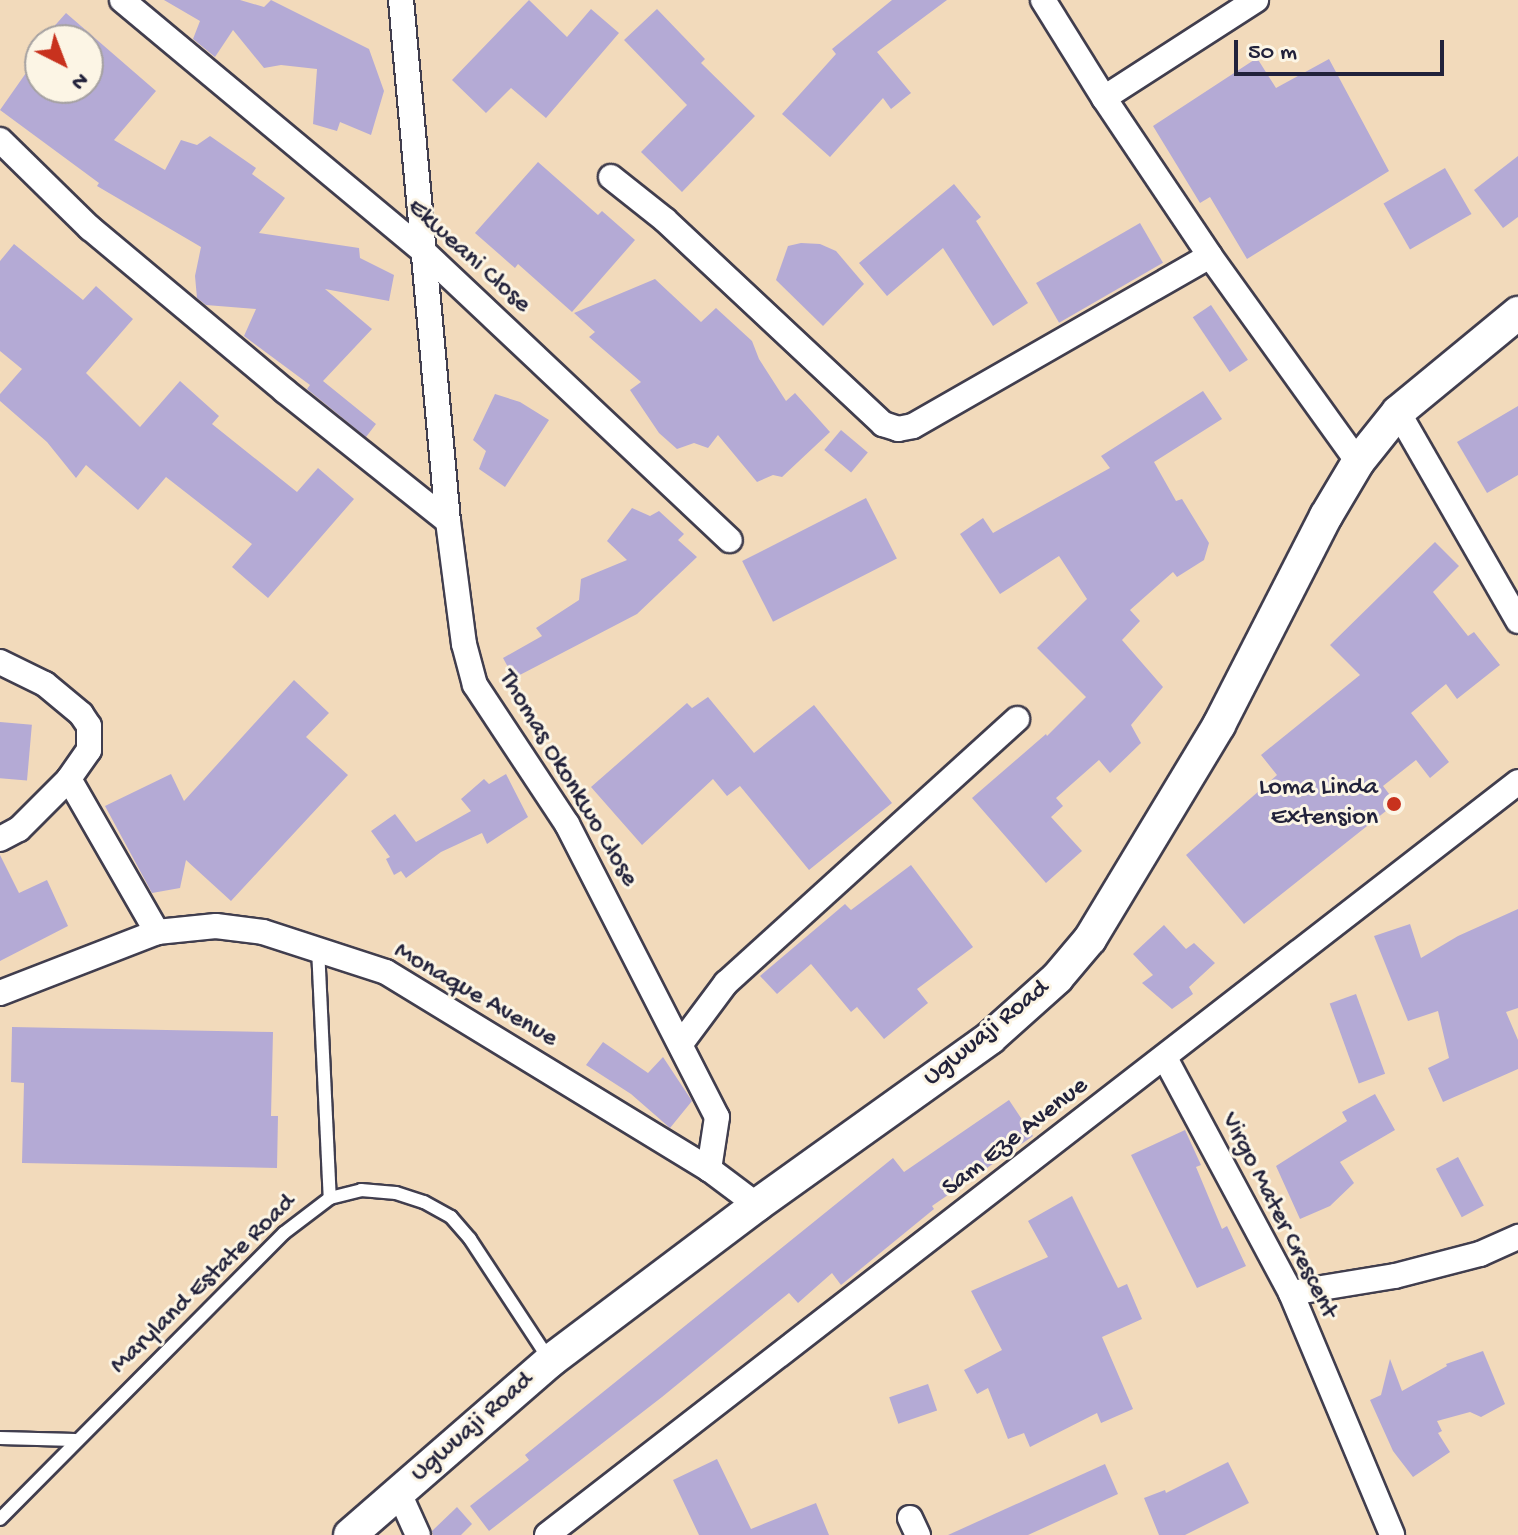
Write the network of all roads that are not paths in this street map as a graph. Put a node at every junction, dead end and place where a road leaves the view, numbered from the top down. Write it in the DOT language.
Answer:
graph roads {
  1 [pos="122,0"];
  2 [pos="401,0"];
  3 [pos="1043,0"];
  4 [pos="1256,0"];
  5 [pos="1104,98"];
  6 [pos="0,140"];
  7 [pos="611,177"];
  8 [pos="424,252"];
  9 [pos="1210,256"];
  10 [pos="1518,313"];
  11 [pos="1398,412"];
  12 [pos="1358,462"];
  13 [pos="448,521"];
  14 [pos="730,540"];
  15 [pos="1518,621"];
  16 [pos="0,662"];
  17 [pos="1017,719"];
  18 [pos="69,779"];
  19 [pos="1518,782"];
  20 [pos="0,839"];
  21 [pos="157,932"];
  22 [pos="318,948"];
  23 [pos="0,993"];
  24 [pos="682,1042"];
  25 [pos="1165,1058"];
  26 [pos="709,1169"];
  27 [pos="330,1198"];
  28 [pos="757,1205"];
  29 [pos="1518,1237"];
  30 [pos="1291,1293"];
  31 [pos="550,1361"];
  32 [pos="0,1438"];
  33 [pos="75,1440"];
  34 [pos="399,1493"];
  35 [pos="0,1519"];
  36 [pos="360,1531"];
  37 [pos="418,1535"];
  38 [pos="547,1535"];
  39 [pos="1392,1535"];
  1 -- 8 [label="street, Ekweani Close"];
  2 -- 8 [label="street, Thomas Okonkwo Close"];
  3 -- 5 [label="street"];
  4 -- 5 [label="street"];
  5 -- 9 [label="street"];
  6 -- 13 [label="street"];
  7 -- 9 [label="street"];
  8 -- 13 [label="street, Thomas Okonkwo Close"];
  8 -- 14 [label="street, Ekweani Close"];
  9 -- 12 [label="street"];
  10 -- 11 [label="main road, Ugwuaji Road"];
  11 -- 12 [label="main road, Ugwuaji Road"];
  11 -- 15 [label="street"];
  12 -- 28 [label="main road, Ugwuaji Road"];
  13 -- 24 [label="street, Thomas Okonkwo Close"];
  16 -- 18 [label="street"];
  17 -- 24 [label="street"];
  18 -- 20 [label="street"];
  18 -- 21 [label="street"];
  19 -- 25 [label="street, Sam Eze Avenue"];
  21 -- 22 [label="street, Monaque Avenue"];
  21 -- 23 [label="street, Monaque Avenue"];
  22 -- 26 [label="street, Monaque Avenue"];
  22 -- 27 [label="lane"];
  24 -- 26 [label="street, Thomas Okonkwo Close"];
  25 -- 30 [label="street, Virgo Mater Crescent"];
  25 -- 38 [label="street, Sam Eze Avenue"];
  26 -- 28 [label="street, Monaque Avenue"];
  27 -- 31 [label="lane, Maryland Estate Road"];
  27 -- 33 [label="lane, Maryland Estate Road"];
  28 -- 31 [label="main road, Ugwuaji Road"];
  29 -- 30 [label="street"];
  30 -- 39 [label="street, Virgo Mater Crescent"];
  31 -- 34 [label="main road, Ugwuaji Road"];
  32 -- 33 [label="lane"];
  33 -- 35 [label="lane, Maryland Estate Road"];
  34 -- 36 [label="main road, Ugwuaji Road"];
  34 -- 37 [label="street"];
}
